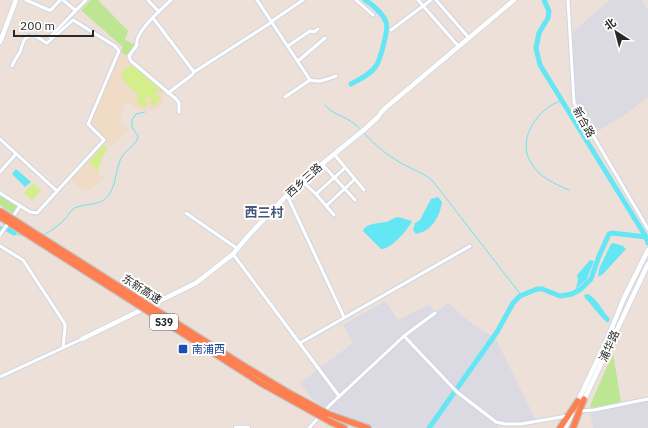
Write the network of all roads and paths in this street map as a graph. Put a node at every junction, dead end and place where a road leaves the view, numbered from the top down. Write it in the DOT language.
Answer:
graph roads {
  1 [pos="16,0"];
  2 [pos="26,0"];
  3 [pos="60,0"];
  4 [pos="63,0"];
  5 [pos="86,0"];
  6 [pos="148,0"];
  7 [pos="171,0"];
  8 [pos="257,0"];
  9 [pos="303,0"];
  10 [pos="356,0"];
  11 [pos="418,0"];
  12 [pos="431,0"];
  13 [pos="436,0"];
  14 [pos="514,0"];
  15 [pos="568,0"];
  16 [pos="424,7"];
  17 [pos="13,10"];
  18 [pos="75,10"];
  19 [pos="159,12"];
  20 [pos="373,15"];
  21 [pos="153,18"];
  22 [pos="272,22"];
  23 [pos="318,29"];
  24 [pos="391,30"];
  25 [pos="0,33"];
  26 [pos="50,37"];
  27 [pos="325,38"];
  28 [pos="470,38"];
  29 [pos="0,42"];
  30 [pos="288,46"];
  31 [pos="459,47"];
  32 [pos="298,61"];
  33 [pos="12,66"];
  34 [pos="194,72"];
  35 [pos="336,76"];
  36 [pos="310,80"];
  37 [pos="168,93"];
  38 [pos="285,97"];
  39 [pos="180,112"];
  40 [pos="0,139"];
  41 [pos="16,154"];
  42 [pos="334,154"];
  43 [pos="322,164"];
  44 [pos="345,168"];
  45 [pos="0,172"];
  46 [pos="334,178"];
  47 [pos="354,179"];
  48 [pos="302,181"];
  49 [pos="344,189"];
  50 [pos="364,190"];
  51 [pos="58,191"];
  52 [pos="0,193"];
  53 [pos="316,194"];
  54 [pos="287,195"];
  55 [pos="355,200"];
  56 [pos="20,206"];
  57 [pos="326,206"];
  58 [pos="0,211"];
  59 [pos="186,213"];
  60 [pos="334,215"];
  61 [pos="0,217"];
  62 [pos="648,228"];
  63 [pos="0,235"];
  64 [pos="0,246"];
  65 [pos="470,246"];
  66 [pos="238,249"];
  67 [pos="648,250"];
  68 [pos="233,254"];
  69 [pos="648,264"];
  70 [pos="435,313"];
  71 [pos="344,317"];
  72 [pos="404,336"];
  73 [pos="82,339"];
  74 [pos="300,343"];
  75 [pos="63,347"];
  76 [pos="0,377"];
  77 [pos="339,396"];
  78 [pos="584,399"];
  79 [pos="648,399"];
  80 [pos="578,401"];
  81 [pos="579,411"];
  82 [pos="328,414"];
  83 [pos="570,415"];
  84 [pos="332,422"];
  85 [pos="236,428"];
  86 [pos="248,428"];
  87 [pos="309,428"];
  88 [pos="340,428"];
  89 [pos="344,428"];
  90 [pos="358,428"];
  91 [pos="368,428"];
  92 [pos="560,428"];
  93 [pos="565,428"];
  94 [pos="568,428"];
  95 [pos="573,428"];
  1 -- 17 [label="street"];
  2 -- 3 [label="street"];
  4 -- 18 [label="street"];
  5 -- 18 [label="street"];
  6 -- 19 [label="street"];
  7 -- 19 [label="street"];
  8 -- 22 [label="street"];
  9 -- 22 [label="street"];
  10 -- 20 [label="street"];
  11 -- 16 [label="street"];
  12 -- 16 [label="street"];
  13 -- 28 [label="street"];
  14 -- 28 [label="street, 西乡三路"];
  15 -- 62 [label="street, 新合路"];
  16 -- 24 [label="street"];
  16 -- 31 [label="street"];
  17 -- 25 [label="street"];
  17 -- 29 [label="street"];
  18 -- 26 [label="street"];
  19 -- 21 [label="street"];
  21 -- 34 [label="street"];
  21 -- 37 [label="street"];
  22 -- 30 [label="street"];
  22 -- 34 [label="street"];
  23 -- 30 [label="street"];
  27 -- 32 [label="street"];
  28 -- 31 [label="street, 西乡三路"];
  30 -- 32 [label="street"];
  31 -- 42 [label="street, 西乡三路"];
  32 -- 36 [label="street"];
  33 -- 51 [label="street"];
  34 -- 37 [label="street"];
  35 -- 36 [label="street"];
  36 -- 38 [label="street"];
  37 -- 39 [label="street"];
  40 -- 41 [label="street"];
  41 -- 45 [label="street"];
  41 -- 51 [label="street"];
  42 -- 43 [label="street, 西乡三路"];
  42 -- 44 [label="street"];
  43 -- 46 [label="street"];
  43 -- 48 [label="street, 西乡三路"];
  44 -- 46 [label="street"];
  44 -- 47 [label="street"];
  46 -- 49 [label="street"];
  46 -- 53 [label="street"];
  47 -- 49 [label="street"];
  47 -- 50 [label="street"];
  48 -- 53 [label="street"];
  48 -- 54 [label="street, 西乡三路"];
  49 -- 55 [label="street"];
  49 -- 57 [label="street"];
  51 -- 56 [label="street"];
  52 -- 56 [label="street"];
  53 -- 57 [label="street"];
  54 -- 66 [label="street, 西乡三路"];
  54 -- 71 [label="street"];
  56 -- 63 [label="street, bridge"];
  57 -- 60 [label="street"];
  58 -- 82 [label="highway, 东新高速 / S39, bridge"];
  59 -- 66 [label="street"];
  61 -- 84 [label="highway, 东新高速 / S39, bridge"];
  64 -- 75 [label="street"];
  65 -- 71 [label="street"];
  66 -- 68 [label="street, 西乡三路"];
  67 -- 80 [label="street, 浦华路"];
  68 -- 73 [label="street, 西乡三路"];
  68 -- 74 [label="street"];
  69 -- 78 [label="street, 浦华路"];
  70 -- 72 [label="street"];
  71 -- 74 [label="street"];
  72 -- 77 [label="street"];
  72 -- 83 [label="street"];
  73 -- 75 [label="street"];
  74 -- 77 [label="street"];
  75 -- 76 [label="street"];
  77 -- 87 [label="street"];
  78 -- 81 [label="highway"];
  79 -- 81 [label="street"];
  80 -- 83 [label="highway"];
  81 -- 94 [label="street"];
  81 -- 95 [label="highway"];
  82 -- 90 [label="highway, 东新高速 / S39"];
  82 -- 91 [label="highway"];
  83 -- 92 [label="highway"];
  83 -- 93 [label="street"];
  84 -- 88 [label="highway"];
  84 -- 89 [label="highway, 东新高速 / S39"];
  85 -- 86 [label="street"];
}
